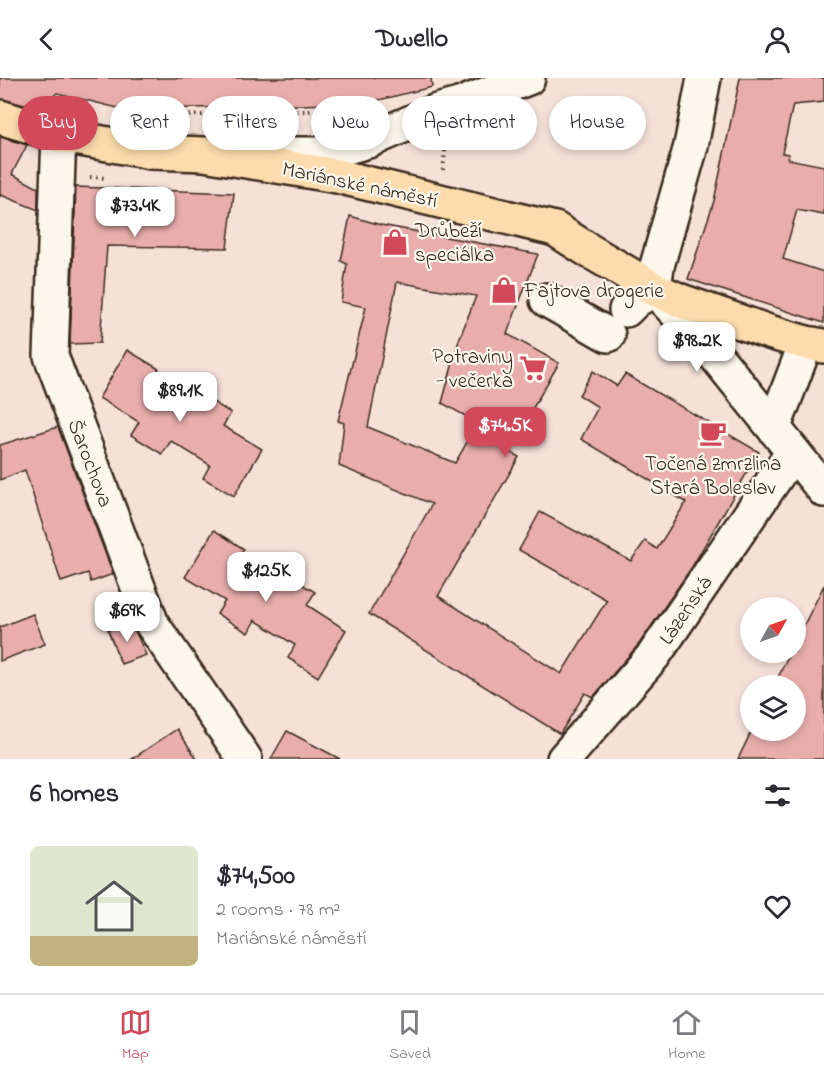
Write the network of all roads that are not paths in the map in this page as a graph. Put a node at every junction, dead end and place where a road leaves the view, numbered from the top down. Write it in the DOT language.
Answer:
graph roads {
  1 [pos="528,78"];
  2 [pos="704,78"];
  3 [pos="0,117"];
  4 [pos="59,151"];
  5 [pos="204,154"];
  6 [pos="668,295"];
  7 [pos="548,300"];
  8 [pos="815,345"];
  9 [pos="783,439"];
  10 [pos="824,490"];
  11 [pos="245,759"];
  12 [pos="564,759"];
  1 -- 5 [label="street, Mariánské náměstí"];
  2 -- 6 [label="street"];
  3 -- 4 [label="main road"];
  4 -- 5 [label="main road"];
  4 -- 11 [label="street, Šarochova"];
  5 -- 6 [label="main road, Mariánské náměstí"];
  6 -- 7 [label="street"];
  6 -- 8 [label="main road, Mariánské náměstí"];
  6 -- 9 [label="street"];
  8 -- 9 [label="street"];
  9 -- 10 [label="street"];
  9 -- 12 [label="street, Lázeňská"];
}
